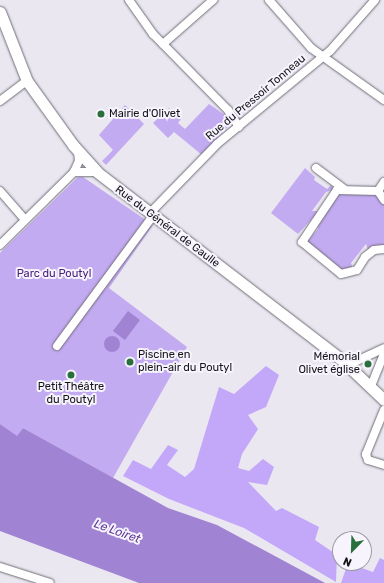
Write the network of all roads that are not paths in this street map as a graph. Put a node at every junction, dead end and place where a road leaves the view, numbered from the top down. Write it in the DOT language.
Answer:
graph roads {
  1 [pos="129,0"];
  2 [pos="213,0"];
  3 [pos="269,0"];
  4 [pos="375,0"];
  5 [pos="0,12"];
  6 [pos="163,44"];
  7 [pos="325,55"];
  8 [pos="27,81"];
  9 [pos="384,100"];
  10 [pos="0,101"];
  11 [pos="239,127"];
  12 [pos="78,150"];
  13 [pos="316,168"];
  14 [pos="74,172"];
  15 [pos="97,172"];
  16 [pos="384,182"];
  17 [pos="344,189"];
  18 [pos="0,191"];
  19 [pos="378,191"];
  20 [pos="384,200"];
  21 [pos="151,214"];
  22 [pos="25,220"];
  23 [pos="0,245"];
  24 [pos="384,249"];
  25 [pos="57,346"];
  26 [pos="384,348"];
  27 [pos="384,354"];
  28 [pos="348,365"];
  29 [pos="371,386"];
  30 [pos="384,400"];
  31 [pos="384,410"];
  32 [pos="384,466"];
  33 [pos="0,567"];
  34 [pos="50,583"];
  1 -- 6 [label="street"];
  2 -- 6 [label="street"];
  3 -- 7 [label="street"];
  4 -- 7 [label="street, Rue du Pressoir Tonneau"];
  5 -- 8 [label="main road, Rue du Général de Gaulle"];
  6 -- 11 [label="street"];
  7 -- 9 [label="street"];
  7 -- 11 [label="street, Rue du Pressoir Tonneau"];
  8 -- 10 [label="street"];
  8 -- 12 [label="main road, Rue du Général de Gaulle"];
  11 -- 21 [label="street, Rue du Pressoir Tonneau"];
  12 -- 14 [label="street"];
  12 -- 15 [label="main road, Rue du Général de Gaulle"];
  13 -- 17 [label="street"];
  14 -- 15 [label="street"];
  14 -- 22 [label="street"];
  15 -- 21 [label="main road, Rue du Général de Gaulle"];
  16 -- 19 [label="street"];
  17 -- 19 [label="street"];
  17 -- 24 [label="street"];
  18 -- 22 [label="street"];
  19 -- 20 [label="street"];
  21 -- 25 [label="street, Rue du Pressoir Tonneau"];
  21 -- 28 [label="main road, Rue du Général de Gaulle"];
  22 -- 23 [label="street"];
  26 -- 28 [label="street"];
  27 -- 29 [label="street"];
  28 -- 29 [label="main road, Rue du Général de Gaulle"];
  29 -- 30 [label="main road, Rue du Général de Gaulle"];
  31 -- 32 [label="street"];
  33 -- 34 [label="street"];
}
